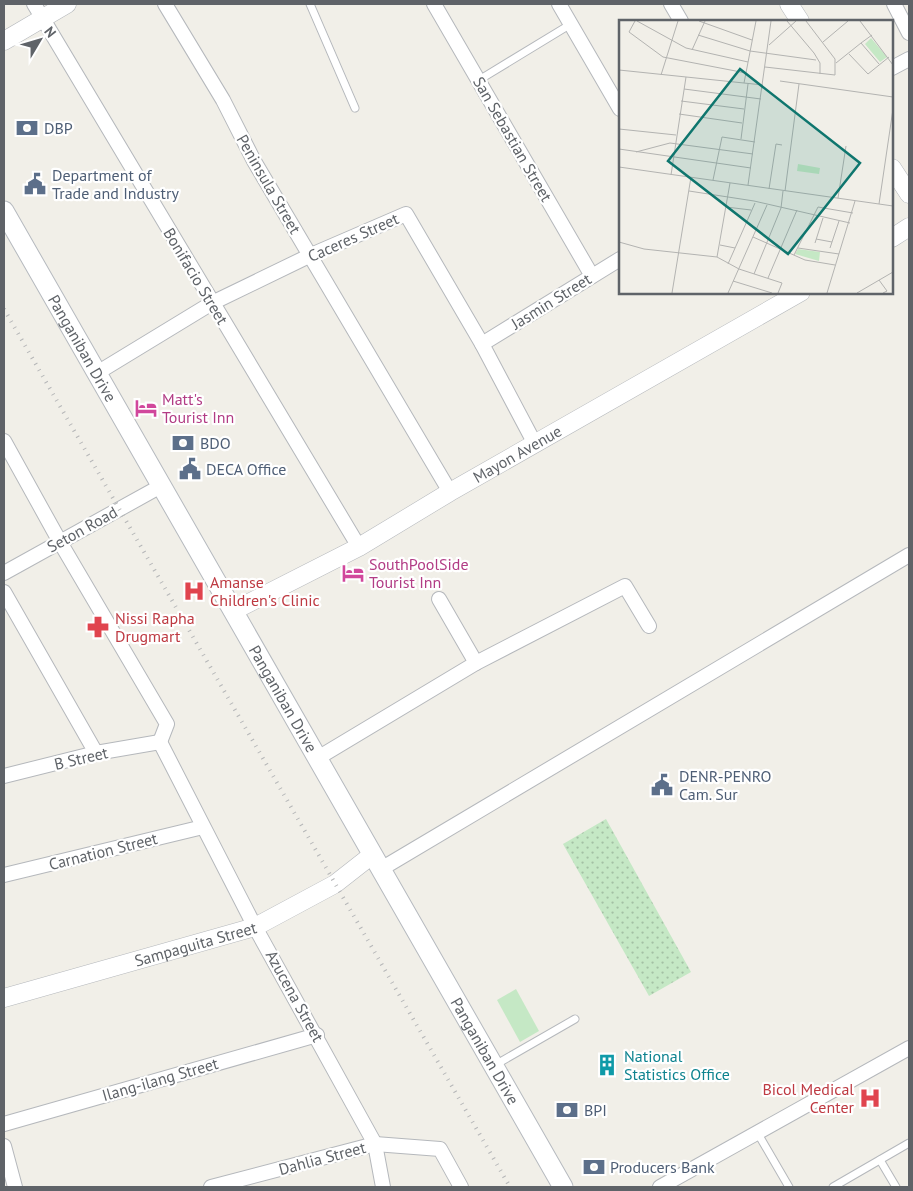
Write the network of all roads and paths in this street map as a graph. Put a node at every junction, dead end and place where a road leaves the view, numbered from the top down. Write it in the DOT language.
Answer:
graph roads {
  1 [pos="67,4"];
  2 [pos="165,4"];
  3 [pos="310,4"];
  4 [pos="434,4"];
  5 [pos="559,4"];
  6 [pos="671,4"];
  7 [pos="789,4"];
  8 [pos="894,4"];
  9 [pos="38,11"];
  10 [pos="680,20"];
  11 [pos="799,20"];
  12 [pos="570,24"];
  13 [pos="909,33"];
  14 [pos="4,41"];
  15 [pos="909,59"];
  16 [pos="893,67"];
  17 [pos="479,80"];
  18 [pos="619,107"];
  19 [pos="355,108"];
  20 [pos="893,170"];
  21 [pos="909,194"];
  22 [pos="6,219"];
  23 [pos="909,227"];
  24 [pos="893,237"];
  25 [pos="311,255"];
  26 [pos="619,260"];
  27 [pos="592,276"];
  28 [pos="798,294"];
  29 [pos="212,303"];
  30 [pos="482,344"];
  31 [pos="97,373"];
  32 [pos="4,441"];
  33 [pos="535,444"];
  34 [pos="161,486"];
  35 [pos="450,492"];
  36 [pos="60,542"];
  37 [pos="359,547"];
  38 [pos="909,555"];
  39 [pos="4,573"];
  40 [pos="4,592"];
  41 [pos="439,598"];
  42 [pos="233,611"];
  43 [pos="649,626"];
  44 [pos="476,663"];
  45 [pos="160,742"];
  46 [pos="96,753"];
  47 [pos="316,759"];
  48 [pos="4,776"];
  49 [pos="203,827"];
  50 [pos="377,862"];
  51 [pos="4,875"];
  52 [pos="255,927"];
  53 [pos="4,998"];
  54 [pos="575,1019"];
  55 [pos="317,1035"];
  56 [pos="909,1048"];
  57 [pos="494,1065"];
  58 [pos="4,1124"];
  59 [pos="757,1132"];
  60 [pos="909,1143"];
  61 [pos="375,1144"];
  62 [pos="4,1146"];
  63 [pos="880,1160"];
  64 [pos="15,1187"];
  65 [pos="212,1187"];
  66 [pos="383,1187"];
  67 [pos="461,1187"];
  68 [pos="563,1187"];
  69 [pos="660,1187"];
  70 [pos="789,1187"];
  71 [pos="834,1187"];
  72 [pos="896,1187"];
  1 -- 9 [label="street"];
  2 -- 25 [label="street, Peninsula Street"];
  3 -- 19 [label="lane"];
  4 -- 17 [label="street, San Sebastian Street"];
  5 -- 12 [label="street"];
  6 -- 10 [label="street"];
  7 -- 11 [label="street"];
  8 -- 13 [label="street"];
  9 -- 14 [label="street"];
  9 -- 29 [label="street, Bonifacio Street"];
  12 -- 17 [label="lane"];
  12 -- 18 [label="street"];
  15 -- 16 [label="street"];
  17 -- 27 [label="street, San Sebastian Street"];
  20 -- 21 [label="street"];
  22 -- 31 [label="main road, Panganiban Drive"];
  23 -- 24 [label="street"];
  25 -- 29 [label="street, Caceres Street"];
  25 -- 30 [label="street, Caceres Street"];
  25 -- 35 [label="street, Peninsula Street"];
  26 -- 27 [label="street, Jasmin Street"];
  27 -- 30 [label="street, Jasmin Street"];
  28 -- 33 [label="street, Mayon Avenue"];
  29 -- 31 [label="street, Caceres Street"];
  29 -- 37 [label="street, Bonifacio Street"];
  30 -- 33 [label="street, Caceres Street"];
  31 -- 34 [label="main road, Panganiban Drive"];
  32 -- 36 [label="street"];
  33 -- 35 [label="street, Mayon Avenue"];
  34 -- 36 [label="street, Seton Road"];
  34 -- 42 [label="main road, Panganiban Drive"];
  35 -- 37 [label="street, Mayon Avenue"];
  36 -- 39 [label="street, Seton Road"];
  36 -- 45 [label="street"];
  37 -- 42 [label="street, Mayon Avenue"];
  38 -- 50 [label="street"];
  40 -- 46 [label="street"];
  41 -- 44 [label="street"];
  42 -- 47 [label="main road, Panganiban Drive"];
  43 -- 44 [label="street"];
  44 -- 47 [label="street"];
  45 -- 46 [label="street, B Street"];
  45 -- 49 [label="street, Azucena Street"];
  46 -- 48 [label="street, B Street"];
  47 -- 50 [label="main road, Panganiban Drive"];
  49 -- 51 [label="street, Carnation Street"];
  49 -- 52 [label="street, Azucena Street"];
  50 -- 52 [label="street, Sampaguita Street"];
  50 -- 57 [label="main road, Panganiban Drive"];
  52 -- 53 [label="street, Sampaguita Street"];
  52 -- 55 [label="street, Azucena Street"];
  54 -- 57 [label="lane"];
  55 -- 58 [label="street, Ilang-ilang Street"];
  55 -- 61 [label="street, Azucena Street"];
  56 -- 59 [label="street"];
  57 -- 68 [label="main road, Panganiban Drive"];
  59 -- 69 [label="street"];
  59 -- 70 [label="lane"];
  60 -- 63 [label="lane"];
  61 -- 65 [label="street, Dahlia Street"];
  61 -- 66 [label="street, Azucena Street"];
  61 -- 67 [label="street"];
  62 -- 64 [label="street"];
  63 -- 71 [label="lane"];
  63 -- 72 [label="lane"];
}
